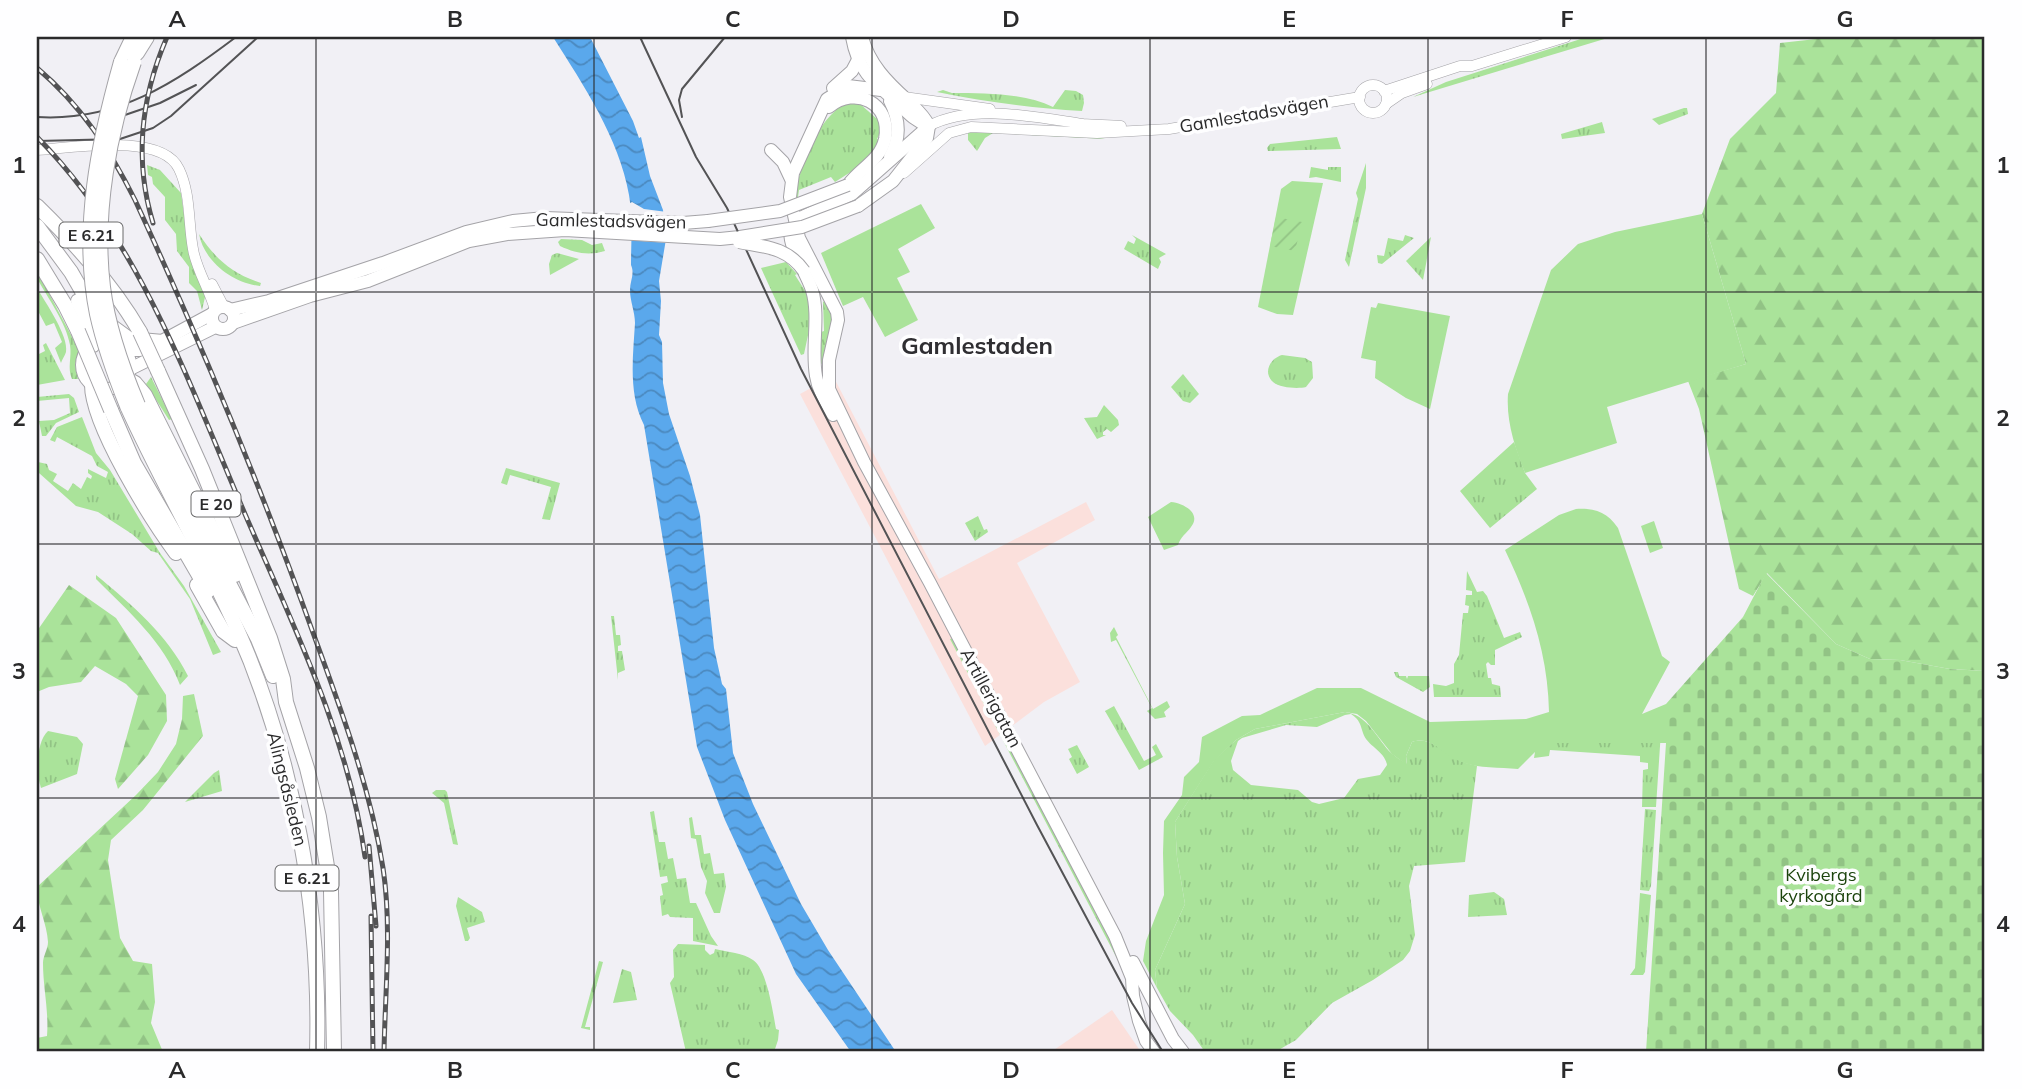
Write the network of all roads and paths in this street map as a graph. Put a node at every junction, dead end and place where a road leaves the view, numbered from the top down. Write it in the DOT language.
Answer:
graph roads {
  1 [pos="127,37"];
  2 [pos="133,37"];
  3 [pos="144,37"];
  4 [pos="1566,37"];
  5 [pos="859,38"];
  6 [pos="858,60"];
  7 [pos="121,62"];
  8 [pos="1472,66"];
  9 [pos="881,90"];
  10 [pos="1384,90"];
  11 [pos="904,97"];
  12 [pos="1360,97"];
  13 [pos="1386,104"];
  14 [pos="821,114"];
  15 [pos="1019,116"];
  16 [pos="929,126"];
  17 [pos="1148,130"];
  18 [pos="949,133"];
  19 [pos="37,149"];
  20 [pos="771,150"];
  21 [pos="886,163"];
  22 [pos="791,180"];
  23 [pos="894,181"];
  24 [pos="853,195"];
  25 [pos="37,206"];
  26 [pos="37,226"];
  27 [pos="605,226"];
  28 [pos="790,229"];
  29 [pos="37,239"];
  30 [pos="720,239"];
  31 [pos="37,259"];
  32 [pos="804,271"];
  33 [pos="91,308"];
  34 [pos="222,315"];
  35 [pos="163,342"];
  36 [pos="93,345"];
  37 [pos="121,347"];
  38 [pos="128,373"];
  39 [pos="92,385"];
  40 [pos="132,405"];
  41 [pos="864,462"];
  42 [pos="258,639"];
  43 [pos="235,640"];
  44 [pos="261,693"];
  45 [pos="286,702"];
  46 [pos="1115,936"];
  47 [pos="316,998"];
  48 [pos="307,1052"];
  49 [pos="317,1052"];
  50 [pos="335,1052"];
  51 [pos="1154,1052"];
  52 [pos="1183,1052"];
  1 -- 7 [label="highway, E 6.21"];
  2 -- 7 [label="highway"];
  3 -- 40 [label="highway, E 6.21, bridge"];
  4 -- 8 [label="street"];
  5 -- 6 [label="main road, Artillerigatan"];
  5 -- 11 [label="main road"];
  6 -- 9 [label="main road"];
  6 -- 14 [label="main road, Artillerigatan"];
  7 -- 40 [label="highway, E 6.21, bridge"];
  8 -- 10 [label="street"];
  8 -- 13 [label="street"];
  9 -- 14 [label="main road, Artillerigatan"];
  9 -- 16 [label="main road"];
  9 -- 21 [label="main road"];
  10 -- 12 [label="street"];
  10 -- 13 [label="street"];
  11 -- 15 [label="street, Gamlestadsvägen"];
  11 -- 16 [label="main road"];
  12 -- 13 [label="street"];
  12 -- 17 [label="street, Gamlestadsvägen"];
  14 -- 22 [label="main road, Artillerigatan"];
  14 -- 24 [label="main road"];
  15 -- 16 [label="street, Gamlestadsvägen"];
  15 -- 17 [label="street, Gamlestadsvägen"];
  16 -- 18 [label="street"];
  16 -- 21 [label="main road, Gamlestadsvägen"];
  16 -- 23 [label="main road, Gamlestadsvägen"];
  17 -- 18 [label="street, Gamlestadsvägen"];
  18 -- 23 [label="street, Gamlestadsvägen"];
  19 -- 34 [label="street"];
  20 -- 22 [label="main road"];
  21 -- 24 [label="main road, Gamlestadsvägen"];
  22 -- 41 [label="main road, Artillerigatan"];
  23 -- 24 [label="main road, Gamlestadsvägen"];
  24 -- 27 [label="main road, Gamlestadsvägen, bridge"];
  24 -- 28 [label="main road, Gamlestadsvägen, bridge"];
  24 -- 28 [label="main road, Gamlestadsvägen"];
  25 -- 45 [label="highway, E 20, bridge"];
  26 -- 33 [label="highway"];
  27 -- 30 [label="main road, Gamlestadsvägen"];
  27 -- 34 [label="main road, Gamlestadsvägen"];
  28 -- 30 [label="main road, Gamlestadsvägen, bridge"];
  28 -- 32 [label="main road, Artillerigatan, bridge"];
  29 -- 36 [label="highway"];
  30 -- 32 [label="main road, bridge"];
  31 -- 43 [label="highway, E 20, bridge"];
  32 -- 41 [label="main road, Artillerigatan"];
  33 -- 35 [label="highway"];
  33 -- 37 [label="highway"];
  34 -- 35 [label="main road, Gamlestadsvägen"];
  34 -- 38 [label="main road, Gamlestadsvägen"];
  35 -- 37 [label="main road, Gamlestadsvägen"];
  36 -- 37 [label="main road, Gamlestadsvägen"];
  36 -- 39 [label="main road"];
  37 -- 38 [label="main road"];
  38 -- 39 [label="main road, Gamlestadsvägen"];
  38 -- 42 [label="highway"];
  39 -- 43 [label="highway"];
  40 -- 42 [label="highway, E 6.21"];
  40 -- 44 [label="highway, E 6.21"];
  41 -- 46 [label="main road, Artillerigatan"];
  42 -- 45 [label="highway, E 6.21"];
  43 -- 44 [label="highway, E 20"];
  44 -- 47 [label="highway, Alingsåsleden / E 6.21"];
  45 -- 50 [label="highway, Alingsåsleden / E 20"];
  46 -- 51 [label="main road, Artillerigatan"];
  46 -- 52 [label="main road, Artillerigatan"];
  47 -- 48 [label="highway"];
  47 -- 49 [label="highway, Alingsåsleden"];
}
